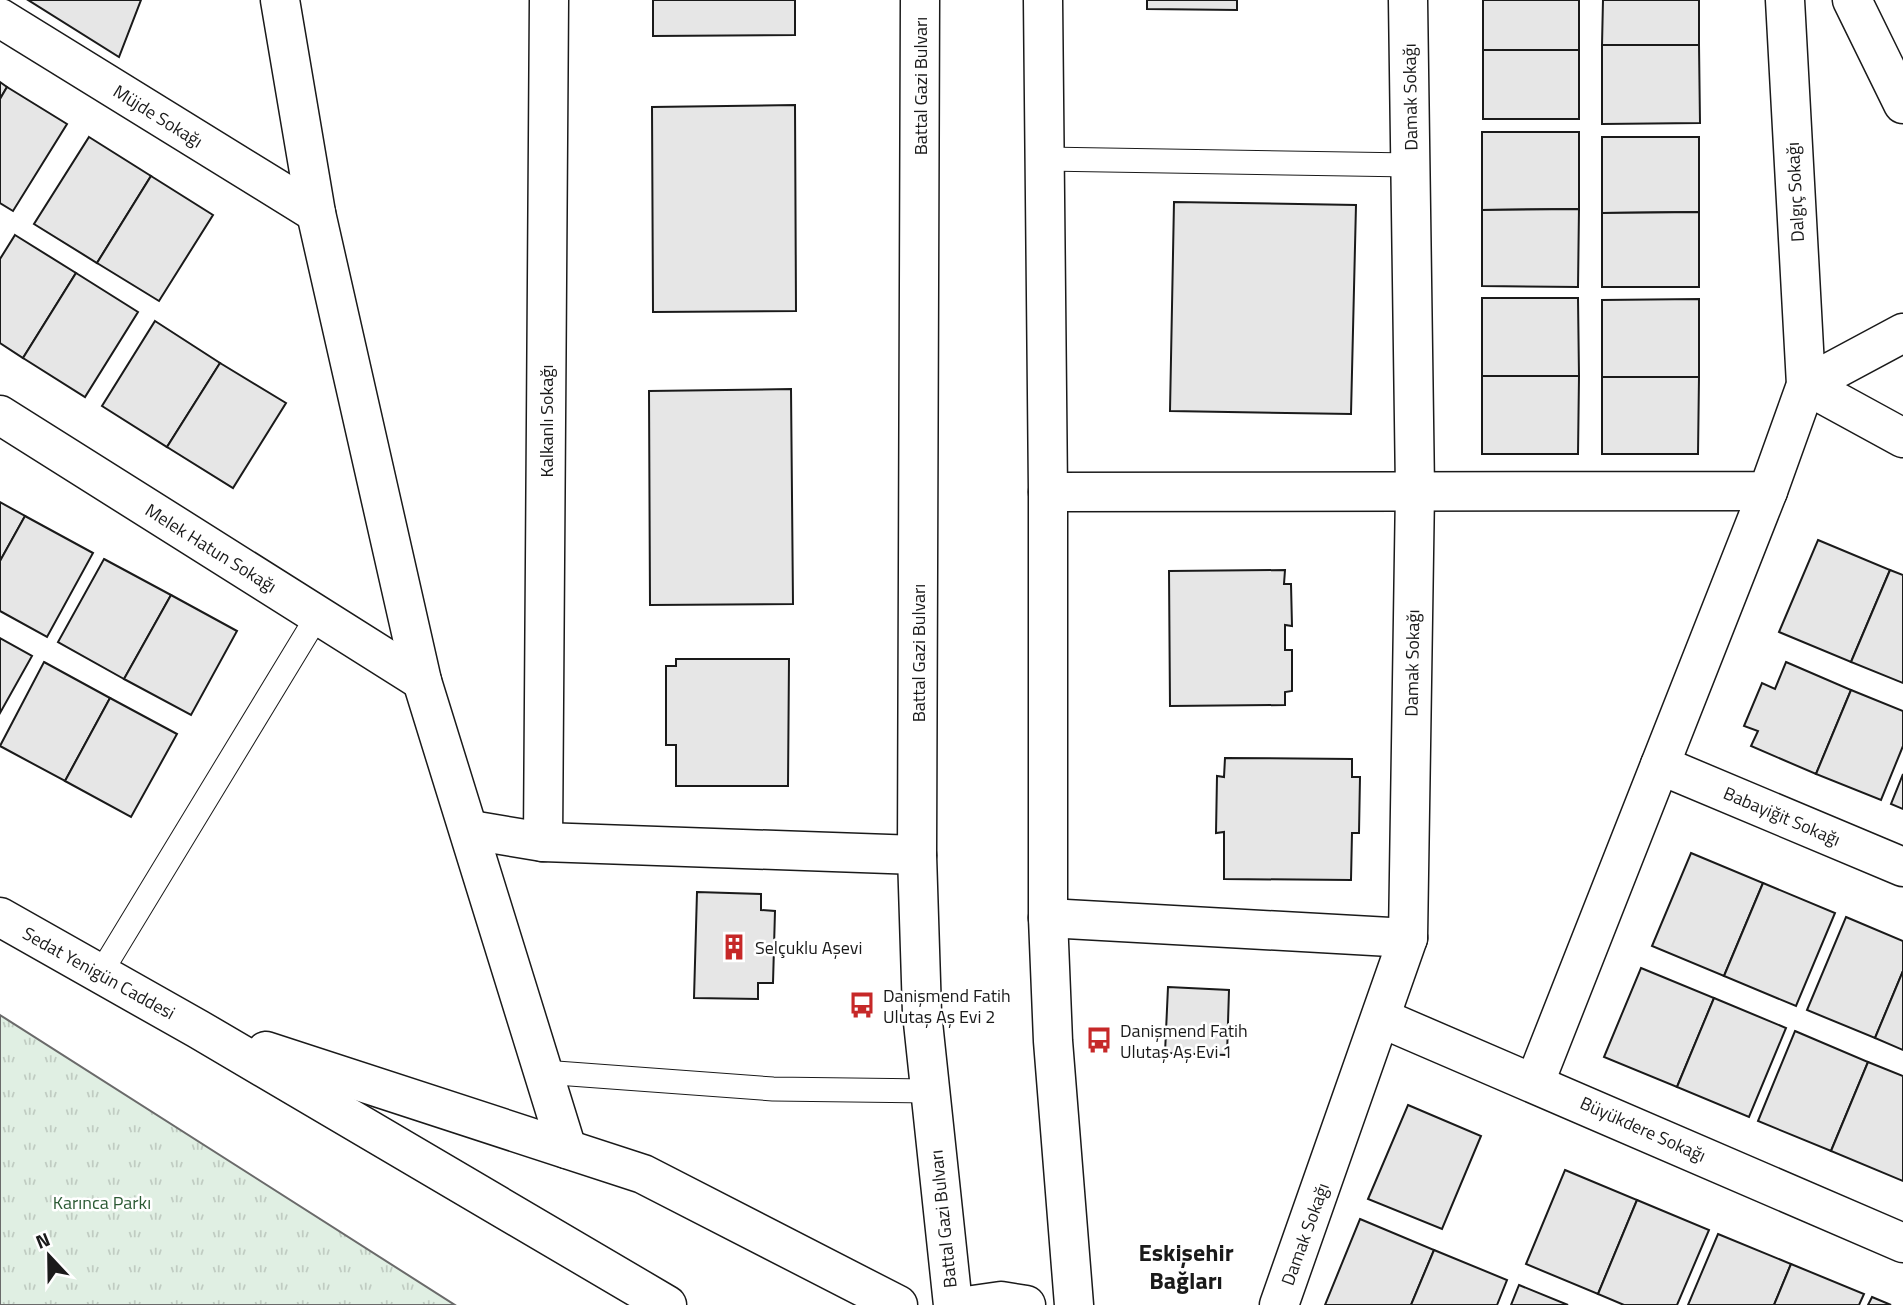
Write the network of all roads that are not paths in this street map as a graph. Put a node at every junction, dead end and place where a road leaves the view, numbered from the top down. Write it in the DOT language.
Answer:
graph roads {
  1 [pos="281,0"];
  2 [pos="549,0"];
  3 [pos="920,0"];
  4 [pos="1043,0"];
  5 [pos="1408,0"];
  6 [pos="1853,0"];
  7 [pos="1786,1"];
  8 [pos="0,18"];
  9 [pos="1903,104"];
  10 [pos="1045,159"];
  11 [pos="1411,165"];
  12 [pos="316,214"];
  13 [pos="1903,333"];
  14 [pos="1806,385"];
  15 [pos="0,415"];
  16 [pos="1903,438"];
  17 [pos="1415,490"];
  18 [pos="1769,491"];
  19 [pos="1048,492"];
  20 [pos="318,615"];
  21 [pos="422,681"];
  22 [pos="1660,765"];
  23 [pos="471,830"];
  24 [pos="543,842"];
  25 [pos="917,855"];
  26 [pos="1903,867"];
  27 [pos="0,918"];
  28 [pos="1048,918"];
  29 [pos="1408,938"];
  30 [pos="100,974"];
  31 [pos="1381,1018"];
  32 [pos="198,1029"];
  33 [pos="543,1072"];
  34 [pos="1535,1082"];
  35 [pos="930,1091"];
  36 [pos="567,1150"];
  37 [pos="551,1238"];
  38 [pos="1903,1243"];
  39 [pos="618,1305"];
  40 [pos="667,1305"];
  41 [pos="898,1305"];
  42 [pos="953,1305"];
  43 [pos="973,1305"];
  44 [pos="1026,1305"];
  45 [pos="1074,1305"];
  46 [pos="1279,1305"];
  1 -- 12 [label="street"];
  2 -- 24 [label="street, Kalkanlı Sokağı"];
  3 -- 25 [label="street, Battal Gazi Bulvarı"];
  4 -- 10 [label="street"];
  5 -- 11 [label="street, Damak Sokağı"];
  6 -- 9 [label="street"];
  7 -- 14 [label="street, Dalgıç Sokağı"];
  8 -- 12 [label="street, Müjde Sokağı"];
  10 -- 11 [label="lane"];
  10 -- 19 [label="street"];
  11 -- 17 [label="street, Damak Sokağı"];
  12 -- 21 [label="street"];
  13 -- 14 [label="street"];
  14 -- 16 [label="street"];
  14 -- 18 [label="street"];
  15 -- 20 [label="street, Melek Hatun Sokağı"];
  17 -- 18 [label="street"];
  17 -- 19 [label="street"];
  17 -- 29 [label="street, Damak Sokağı"];
  18 -- 22 [label="street"];
  19 -- 28 [label="street"];
  20 -- 21 [label="street, Melek Hatun Sokağı"];
  20 -- 30 [label="lane"];
  21 -- 23 [label="street"];
  22 -- 26 [label="street, Babayiğit Sokağı"];
  22 -- 34 [label="street"];
  23 -- 24 [label="street"];
  23 -- 33 [label="street"];
  24 -- 25 [label="street"];
  25 -- 35 [label="street, Battal Gazi Bulvarı"];
  27 -- 30 [label="street, Sedat Yenigün Caddesi"];
  28 -- 29 [label="street"];
  28 -- 45 [label="street"];
  29 -- 31 [label="street, Damak Sokağı"];
  30 -- 32 [label="street, Sedat Yenigün Caddesi"];
  31 -- 34 [label="street, Büyükdere Sokağı"];
  31 -- 46 [label="street, Damak Sokağı"];
  32 -- 36 [label="street"];
  32 -- 37 [label="street"];
  33 -- 35 [label="lane"];
  33 -- 36 [label="street"];
  34 -- 38 [label="street, Büyükdere Sokağı"];
  35 -- 42 [label="street, Battal Gazi Bulvarı"];
  36 -- 41 [label="street"];
  37 -- 39 [label="street"];
  37 -- 40 [label="street"];
  43 -- 44 [label="street"];
}
